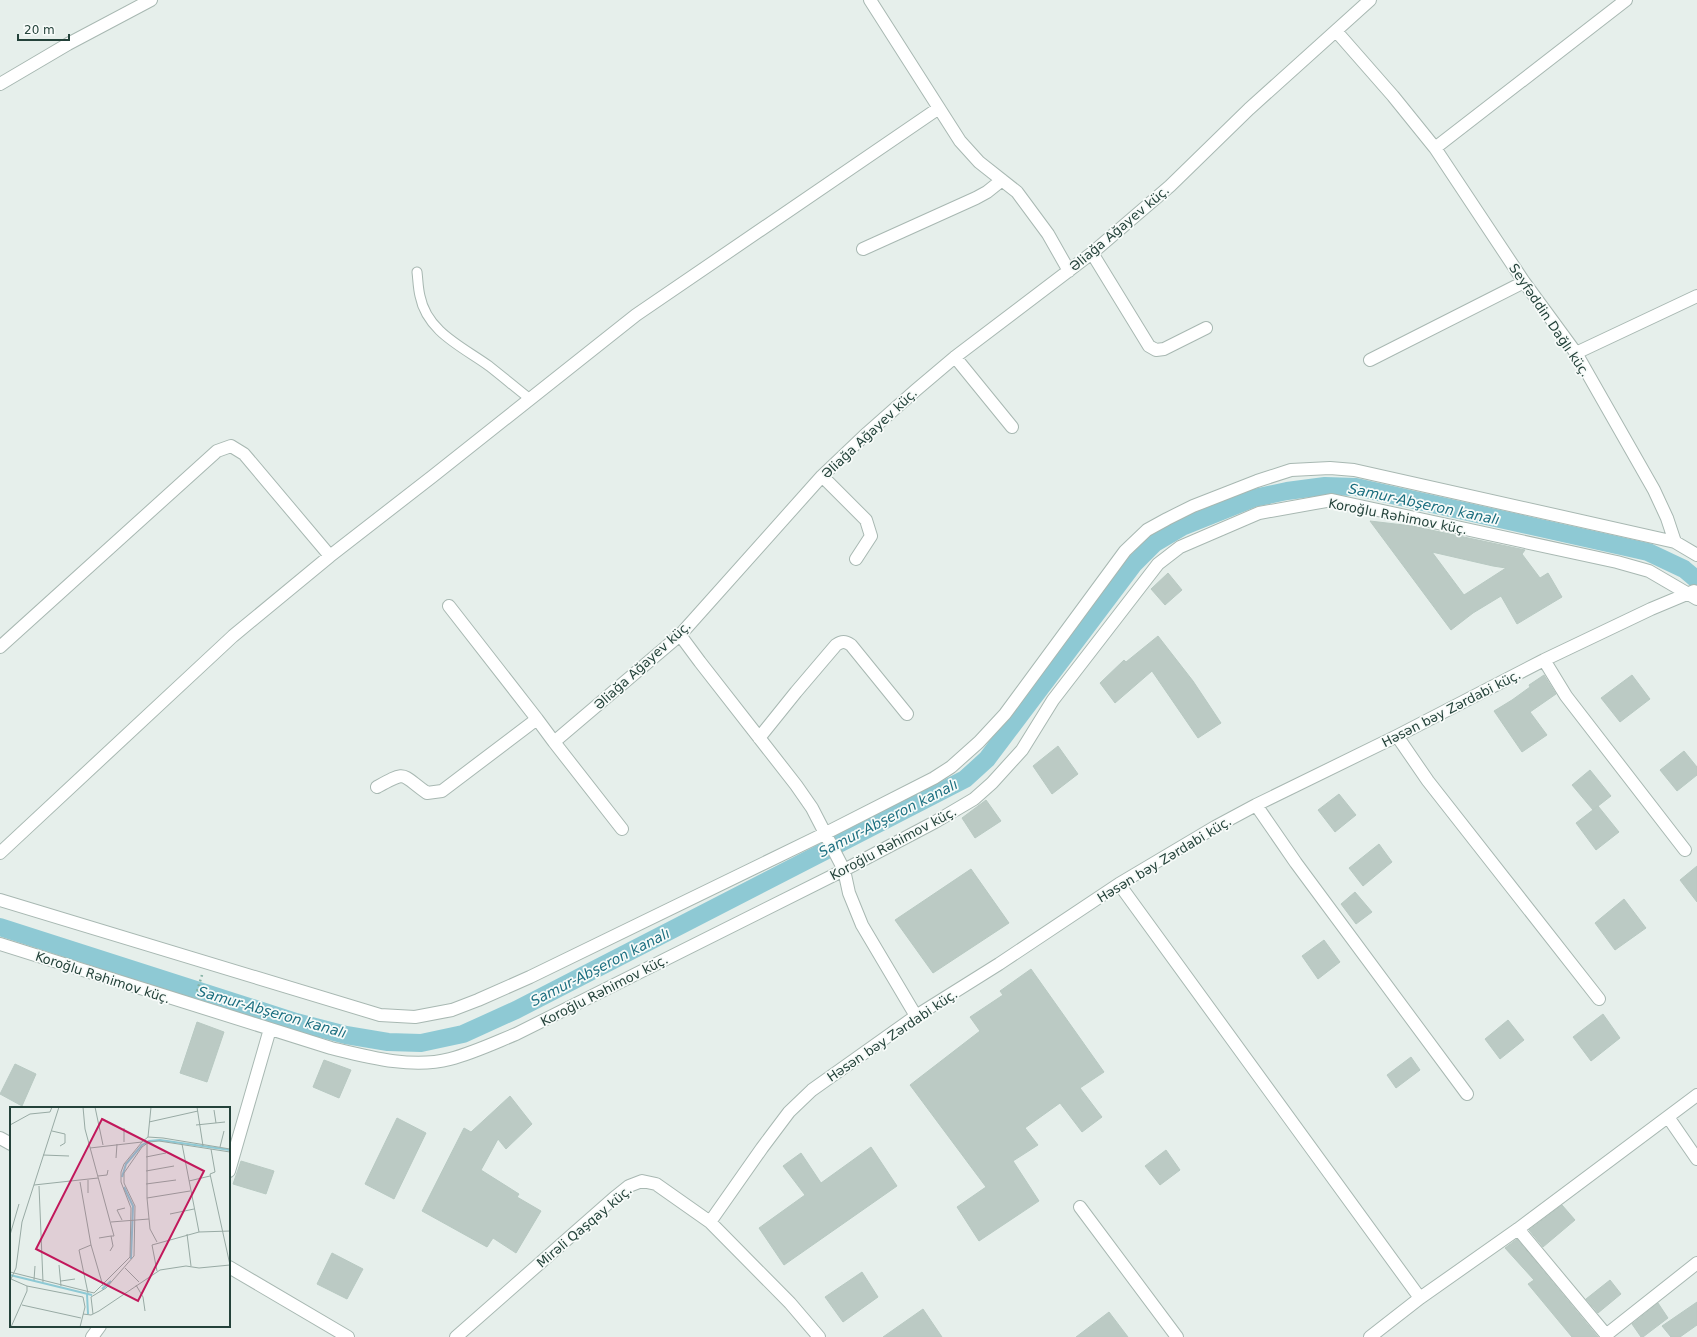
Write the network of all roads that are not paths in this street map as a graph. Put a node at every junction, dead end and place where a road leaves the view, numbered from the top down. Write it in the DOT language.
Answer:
graph roads {
  1 [pos="152,0"];
  2 [pos="870,0"];
  3 [pos="1370,0"];
  4 [pos="1626,0"];
  5 [pos="1336,31"];
  6 [pos="0,84"];
  7 [pos="939,108"];
  8 [pos="1435,148"];
  9 [pos="1002,180"];
  10 [pos="863,249"];
  11 [pos="1092,253"];
  12 [pos="1069,271"];
  13 [pos="417,272"];
  14 [pos="1524,282"];
  15 [pos="1697,296"];
  16 [pos="1206,328"];
  17 [pos="1576,353"];
  18 [pos="955,357"];
  19 [pos="1370,360"];
  20 [pos="530,399"];
  21 [pos="1012,427"];
  22 [pos="822,476"];
  23 [pos="1675,542"];
  24 [pos="1697,555"];
  25 [pos="330,556"];
  26 [pos="856,559"];
  27 [pos="1694,594"];
  28 [pos="449,606"];
  29 [pos="680,635"];
  30 [pos="0,647"];
  31 [pos="1544,660"];
  32 [pos="907,714"];
  33 [pos="537,719"];
  34 [pos="1397,736"];
  35 [pos="759,738"];
  36 [pos="554,742"];
  37 [pos="377,787"];
  38 [pos="1256,805"];
  39 [pos="622,829"];
  40 [pos="826,833"];
  41 [pos="1685,850"];
  42 [pos="0,852"];
  43 [pos="844,870"];
  44 [pos="1119,884"];
  45 [pos="0,900"];
  46 [pos="0,944"];
  47 [pos="1598,999"];
  48 [pos="916,1016"];
  49 [pos="270,1029"];
  50 [pos="1467,1094"];
  51 [pos="1697,1095"];
  52 [pos="1668,1117"];
  53 [pos="0,1138"];
  54 [pos="10,1143"];
  55 [pos="1697,1159"];
  56 [pos="230,1168"];
  57 [pos="1080,1206"];
  58 [pos="710,1222"];
  59 [pos="1518,1229"];
  60 [pos="1697,1263"];
  61 [pos="230,1268"];
  62 [pos="1420,1298"];
  63 [pos="99,1327"];
  64 [pos="1607,1336"];
  65 [pos="92,1337"];
  66 [pos="348,1337"];
  67 [pos="456,1337"];
  68 [pos="820,1337"];
  69 [pos="1177,1337"];
  70 [pos="1370,1337"];
  1 -- 6 [label="street"];
  2 -- 7 [label="street"];
  3 -- 5 [label="street, Əliağa Ağayev küç."];
  4 -- 8 [label="street"];
  5 -- 8 [label="street, Seyfəddin Dağlı küç."];
  5 -- 11 [label="street, Əliağa Ağayev küç."];
  7 -- 9 [label="street"];
  7 -- 20 [label="street"];
  8 -- 14 [label="street, Seyfəddin Dağlı küç."];
  9 -- 10 [label="street"];
  9 -- 12 [label="street"];
  11 -- 12 [label="street, Əliağa Ağayev küç."];
  11 -- 16 [label="street"];
  12 -- 18 [label="street, Əliağa Ağayev küç."];
  13 -- 20 [label="lane"];
  14 -- 17 [label="street, Seyfəddin Dağlı küç."];
  14 -- 19 [label="street"];
  15 -- 17 [label="street"];
  17 -- 23 [label="street, Seyfəddin Dağlı küç."];
  18 -- 21 [label="street"];
  18 -- 22 [label="street, Əliağa Ağayev küç."];
  20 -- 25 [label="street"];
  22 -- 26 [label="street"];
  22 -- 29 [label="street, Əliağa Ağayev küç."];
  23 -- 24 [label="street"];
  23 -- 40 [label="street"];
  25 -- 30 [label="street"];
  25 -- 42 [label="street"];
  27 -- 31 [label="street, Həsən bəy Zərdabi küç."];
  27 -- 43 [label="street, Koroğlu Rəhimov küç."];
  28 -- 33 [label="street"];
  29 -- 35 [label="street"];
  29 -- 36 [label="street, Əliağa Ağayev küç."];
  31 -- 34 [label="street, Həsən bəy Zərdabi küç."];
  31 -- 41 [label="street"];
  32 -- 35 [label="street"];
  33 -- 36 [label="street"];
  33 -- 37 [label="street"];
  34 -- 38 [label="street, Həsən bəy Zərdabi küç."];
  34 -- 47 [label="street"];
  35 -- 40 [label="street"];
  36 -- 39 [label="street"];
  38 -- 44 [label="street, Həsən bəy Zərdabi küç."];
  38 -- 50 [label="street"];
  40 -- 43 [label="street"];
  40 -- 45 [label="street"];
  43 -- 48 [label="street"];
  43 -- 49 [label="street, Koroğlu Rəhimov küç."];
  44 -- 48 [label="street, Həsən bəy Zərdabi küç."];
  44 -- 62 [label="street"];
  46 -- 49 [label="street, Koroğlu Rəhimov küç."];
  48 -- 58 [label="street, Həsən bəy Zərdabi küç."];
  49 -- 56 [label="street"];
  51 -- 52 [label="street"];
  52 -- 55 [label="street"];
  52 -- 59 [label="street"];
  53 -- 54 [label="street"];
  57 -- 69 [label="street"];
  58 -- 67 [label="street, Mirəli Qaşqay küç."];
  58 -- 68 [label="street, Mirəli Qaşqay küç."];
  59 -- 62 [label="street"];
  59 -- 64 [label="street"];
  60 -- 64 [label="street"];
  61 -- 66 [label="street"];
  62 -- 70 [label="street"];
  63 -- 65 [label="street"];
}
